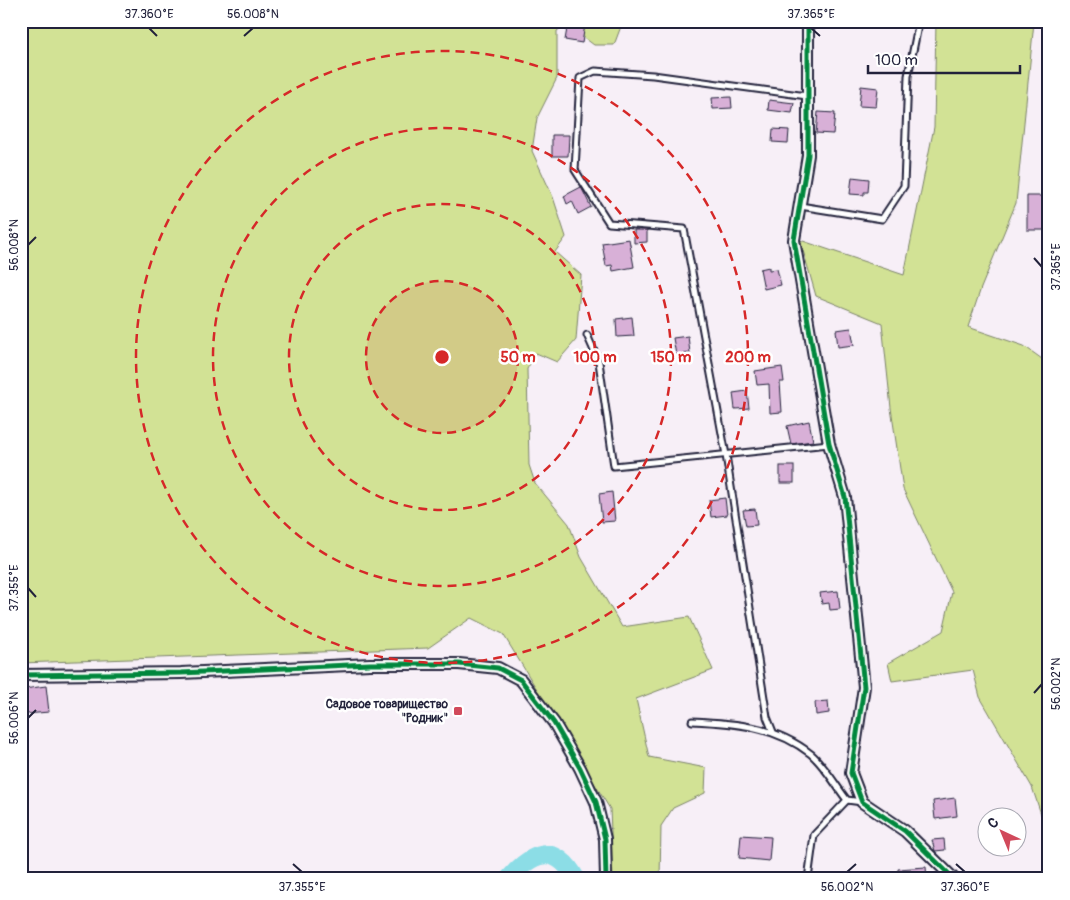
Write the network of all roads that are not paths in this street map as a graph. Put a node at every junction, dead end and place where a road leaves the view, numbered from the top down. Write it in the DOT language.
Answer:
graph roads {
  1 [pos="808,21"];
  2 [pos="919,21"];
  3 [pos="807,96"];
  4 [pos="800,206"];
  5 [pos="587,335"];
  6 [pos="829,444"];
  7 [pos="726,455"];
  8 [pos="21,675"];
  9 [pos="692,721"];
  10 [pos="774,732"];
  11 [pos="847,800"];
  12 [pos="862,802"];
  13 [pos="606,879"];
  14 [pos="808,879"];
  15 [pos="954,879"];
  1 -- 3 [label="street"];
  2 -- 4 [label="lane"];
  3 -- 4 [label="street"];
  3 -- 7 [label="lane"];
  4 -- 6 [label="street"];
  5 -- 7 [label="lane"];
  6 -- 7 [label="lane"];
  6 -- 12 [label="street"];
  7 -- 10 [label="lane"];
  8 -- 13 [label="street"];
  9 -- 10 [label="lane"];
  10 -- 11 [label="lane"];
  11 -- 12 [label="lane"];
  11 -- 14 [label="lane"];
  12 -- 15 [label="street"];
}
